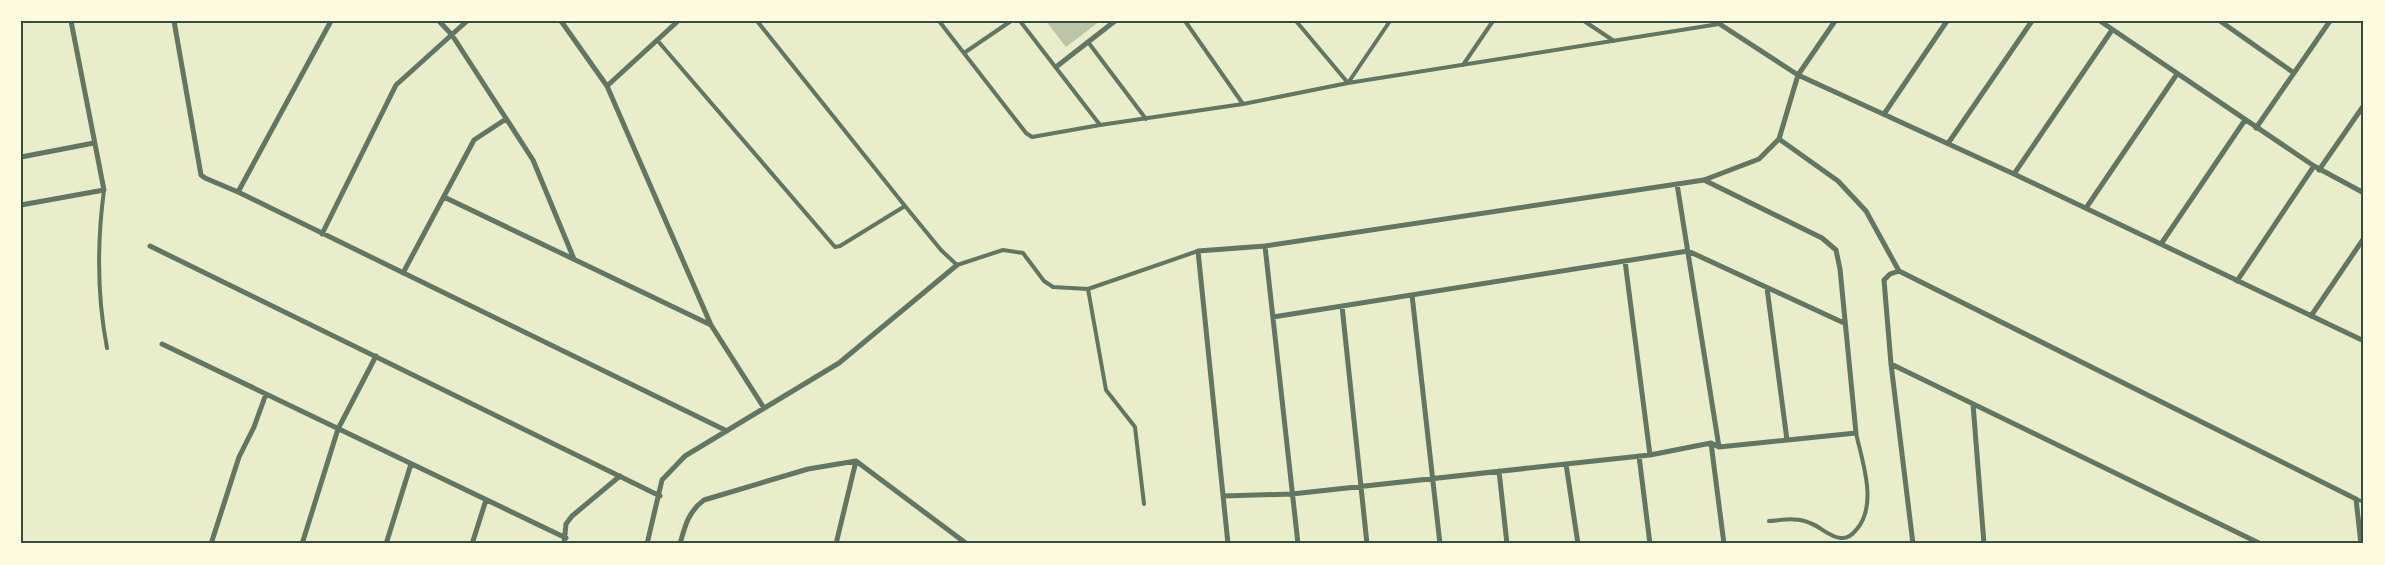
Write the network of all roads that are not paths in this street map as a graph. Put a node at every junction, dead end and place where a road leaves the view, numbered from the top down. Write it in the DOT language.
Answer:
graph roads {
  1 [pos="71,21"];
  2 [pos="174,21"];
  3 [pos="439,21"];
  4 [pos="467,21"];
  5 [pos="561,21"];
  6 [pos="678,21"];
  7 [pos="758,21"];
  8 [pos="939,21"];
  9 [pos="1010,21"];
  10 [pos="1020,21"];
  11 [pos="1115,21"];
  12 [pos="1185,21"];
  13 [pos="1296,21"];
  14 [pos="1390,21"];
  15 [pos="1492,21"];
  16 [pos="1584,21"];
  17 [pos="1835,21"];
  18 [pos="1947,21"];
  19 [pos="2032,21"];
  20 [pos="2100,21"];
  21 [pos="2220,21"];
  22 [pos="2330,21"];
  23 [pos="328,22"];
  24 [pos="1717,23"];
  25 [pos="2112,30"];
  26 [pos="452,35"];
  27 [pos="657,40"];
  28 [pos="1614,41"];
  29 [pos="1088,42"];
  30 [pos="964,54"];
  31 [pos="1462,65"];
  32 [pos="1056,66"];
  33 [pos="2177,74"];
  34 [pos="2294,74"];
  35 [pos="1798,75"];
  36 [pos="1348,84"];
  37 [pos="607,86"];
  38 [pos="1243,104"];
  39 [pos="2364,105"];
  40 [pos="1884,114"];
  41 [pos="506,119"];
  42 [pos="1146,119"];
  43 [pos="2246,120"];
  44 [pos="1100,125"];
  45 [pos="2256,128"];
  46 [pos="1779,139"];
  47 [pos="1949,142"];
  48 [pos="94,143"];
  49 [pos="21,157"];
  50 [pos="2314,166"];
  51 [pos="2319,170"];
  52 [pos="2014,174"];
  53 [pos="1704,180"];
  54 [pos="1677,184"];
  55 [pos="104,190"];
  56 [pos="238,192"];
  57 [pos="2364,192"];
  58 [pos="444,197"];
  59 [pos="21,205"];
  60 [pos="905,206"];
  61 [pos="2086,208"];
  62 [pos="322,234"];
  63 [pos="2364,238"];
  64 [pos="2161,244"];
  65 [pos="150,246"];
  66 [pos="1265,246"];
  67 [pos="1198,251"];
  68 [pos="1688,251"];
  69 [pos="574,260"];
  70 [pos="1625,261"];
  71 [pos="957,265"];
  72 [pos="1899,271"];
  73 [pos="403,273"];
  74 [pos="2237,281"];
  75 [pos="1768,288"];
  76 [pos="1088,289"];
  77 [pos="1412,295"];
  78 [pos="1342,306"];
  79 [pos="2311,316"];
  80 [pos="1272,317"];
  81 [pos="1844,323"];
  82 [pos="711,325"];
  83 [pos="2364,341"];
  84 [pos="162,344"];
  85 [pos="107,348"];
  86 [pos="376,356"];
  87 [pos="1891,364"];
  88 [pos="266,394"];
  89 [pos="1973,404"];
  90 [pos="764,408"];
  91 [pos="338,429"];
  92 [pos="726,431"];
  93 [pos="1856,433"];
  94 [pos="1786,440"];
  95 [pos="1711,443"];
  96 [pos="1719,448"];
  97 [pos="1650,455"];
  98 [pos="1639,456"];
  99 [pos="856,460"];
  100 [pos="411,464"];
  101 [pos="1566,464"];
  102 [pos="1499,471"];
  103 [pos="620,476"];
  104 [pos="1432,479"];
  105 [pos="1360,487"];
  106 [pos="1292,494"];
  107 [pos="660,496"];
  108 [pos="1223,496"];
  109 [pos="2356,499"];
  110 [pos="486,500"];
  111 [pos="2364,502"];
  112 [pos="1144,504"];
  113 [pos="1769,521"];
  114 [pos="566,538"];
  115 [pos="211,544"];
  116 [pos="302,544"];
  117 [pos="386,544"];
  118 [pos="472,544"];
  119 [pos="564,544"];
  120 [pos="647,544"];
  121 [pos="680,544"];
  122 [pos="836,544"];
  123 [pos="967,544"];
  124 [pos="1228,544"];
  125 [pos="1298,544"];
  126 [pos="1367,544"];
  127 [pos="1440,544"];
  128 [pos="1507,544"];
  129 [pos="1578,544"];
  130 [pos="1650,544"];
  131 [pos="1724,544"];
  132 [pos="1913,544"];
  133 [pos="1984,544"];
  134 [pos="2261,544"];
  135 [pos="2362,544"];
  1 -- 48 [label="street"];
  2 -- 56 [label="street"];
  3 -- 26 [label="street"];
  4 -- 26 [label="street"];
  5 -- 37 [label="street"];
  6 -- 27 [label="street"];
  7 -- 60 [label="lane"];
  8 -- 30 [label="lane"];
  9 -- 30 [label="lane"];
  10 -- 32 [label="lane"];
  11 -- 29 [label="street"];
  12 -- 38 [label="lane"];
  13 -- 36 [label="lane"];
  14 -- 36 [label="lane"];
  15 -- 31 [label="lane"];
  16 -- 28 [label="lane"];
  17 -- 35 [label="street"];
  18 -- 40 [label="street"];
  19 -- 47 [label="street"];
  20 -- 25 [label="street"];
  21 -- 34 [label="street"];
  22 -- 34 [label="street"];
  23 -- 56 [label="street"];
  24 -- 28 [label="lane"];
  24 -- 35 [label="street"];
  25 -- 33 [label="street"];
  25 -- 52 [label="street"];
  26 -- 41 [label="street"];
  26 -- 62 [label="street"];
  27 -- 37 [label="street"];
  27 -- 60 [label="lane"];
  28 -- 31 [label="lane"];
  29 -- 32 [label="street"];
  29 -- 42 [label="lane"];
  30 -- 44 [label="lane"];
  31 -- 36 [label="lane"];
  32 -- 44 [label="lane"];
  33 -- 43 [label="street"];
  33 -- 61 [label="street"];
  34 -- 45 [label="street"];
  35 -- 40 [label="street"];
  35 -- 46 [label="street"];
  36 -- 38 [label="lane"];
  37 -- 82 [label="street"];
  38 -- 42 [label="lane"];
  39 -- 51 [label="street"];
  40 -- 47 [label="street"];
  41 -- 58 [label="street"];
  41 -- 69 [label="street"];
  42 -- 44 [label="lane"];
  43 -- 45 [label="street"];
  43 -- 64 [label="street"];
  45 -- 50 [label="street"];
  46 -- 53 [label="street"];
  46 -- 72 [label="street"];
  47 -- 52 [label="street"];
  48 -- 49 [label="street"];
  48 -- 55 [label="street"];
  50 -- 51 [label="street"];
  50 -- 74 [label="street"];
  51 -- 57 [label="street"];
  52 -- 61 [label="street"];
  53 -- 54 [label="street"];
  53 -- 81 [label="street"];
  54 -- 66 [label="street"];
  54 -- 68 [label="street"];
  55 -- 59 [label="street"];
  55 -- 85 [label="lane"];
  56 -- 62 [label="street"];
  58 -- 69 [label="street"];
  58 -- 73 [label="street"];
  60 -- 71 [label="lane"];
  61 -- 64 [label="street"];
  62 -- 73 [label="street"];
  63 -- 79 [label="street"];
  64 -- 74 [label="street"];
  65 -- 86 [label="street"];
  66 -- 67 [label="street"];
  66 -- 80 [label="street"];
  67 -- 76 [label="lane"];
  67 -- 108 [label="street"];
  68 -- 70 [label="street"];
  68 -- 75 [label="street"];
  68 -- 96 [label="street"];
  69 -- 82 [label="street"];
  70 -- 77 [label="street"];
  70 -- 97 [label="street"];
  71 -- 76 [label="lane"];
  71 -- 90 [label="street"];
  72 -- 87 [label="street"];
  72 -- 109 [label="street"];
  73 -- 92 [label="street"];
  74 -- 79 [label="street"];
  75 -- 81 [label="street"];
  75 -- 94 [label="street"];
  76 -- 112 [label="lane"];
  77 -- 78 [label="street"];
  77 -- 104 [label="street"];
  78 -- 80 [label="street"];
  78 -- 105 [label="street"];
  79 -- 83 [label="street"];
  80 -- 106 [label="street"];
  81 -- 93 [label="street"];
  82 -- 90 [label="street"];
  84 -- 88 [label="street"];
  86 -- 91 [label="street"];
  86 -- 103 [label="street"];
  87 -- 89 [label="street"];
  87 -- 132 [label="street"];
  88 -- 91 [label="street"];
  88 -- 115 [label="street"];
  89 -- 133 [label="street"];
  89 -- 134 [label="street"];
  90 -- 92 [label="street"];
  91 -- 100 [label="street"];
  91 -- 116 [label="street"];
  92 -- 107 [label="street"];
  93 -- 94 [label="street"];
  93 -- 113 [label="lane"];
  94 -- 96 [label="street"];
  95 -- 96 [label="street"];
  95 -- 97 [label="street"];
  95 -- 131 [label="street"];
  97 -- 98 [label="street"];
  98 -- 101 [label="street"];
  98 -- 130 [label="street"];
  99 -- 121 [label="street"];
  99 -- 122 [label="street"];
  99 -- 123 [label="street"];
  100 -- 110 [label="street"];
  100 -- 117 [label="street"];
  101 -- 102 [label="street"];
  101 -- 129 [label="street"];
  102 -- 104 [label="street"];
  102 -- 128 [label="street"];
  103 -- 107 [label="street"];
  103 -- 114 [label="street"];
  104 -- 105 [label="street"];
  104 -- 127 [label="street"];
  105 -- 106 [label="street"];
  105 -- 126 [label="street"];
  106 -- 108 [label="street"];
  106 -- 125 [label="street"];
  107 -- 120 [label="street"];
  108 -- 124 [label="street"];
  109 -- 111 [label="lane"];
  109 -- 135 [label="street"];
  110 -- 114 [label="street"];
  110 -- 118 [label="street"];
  114 -- 119 [label="street"];
}
